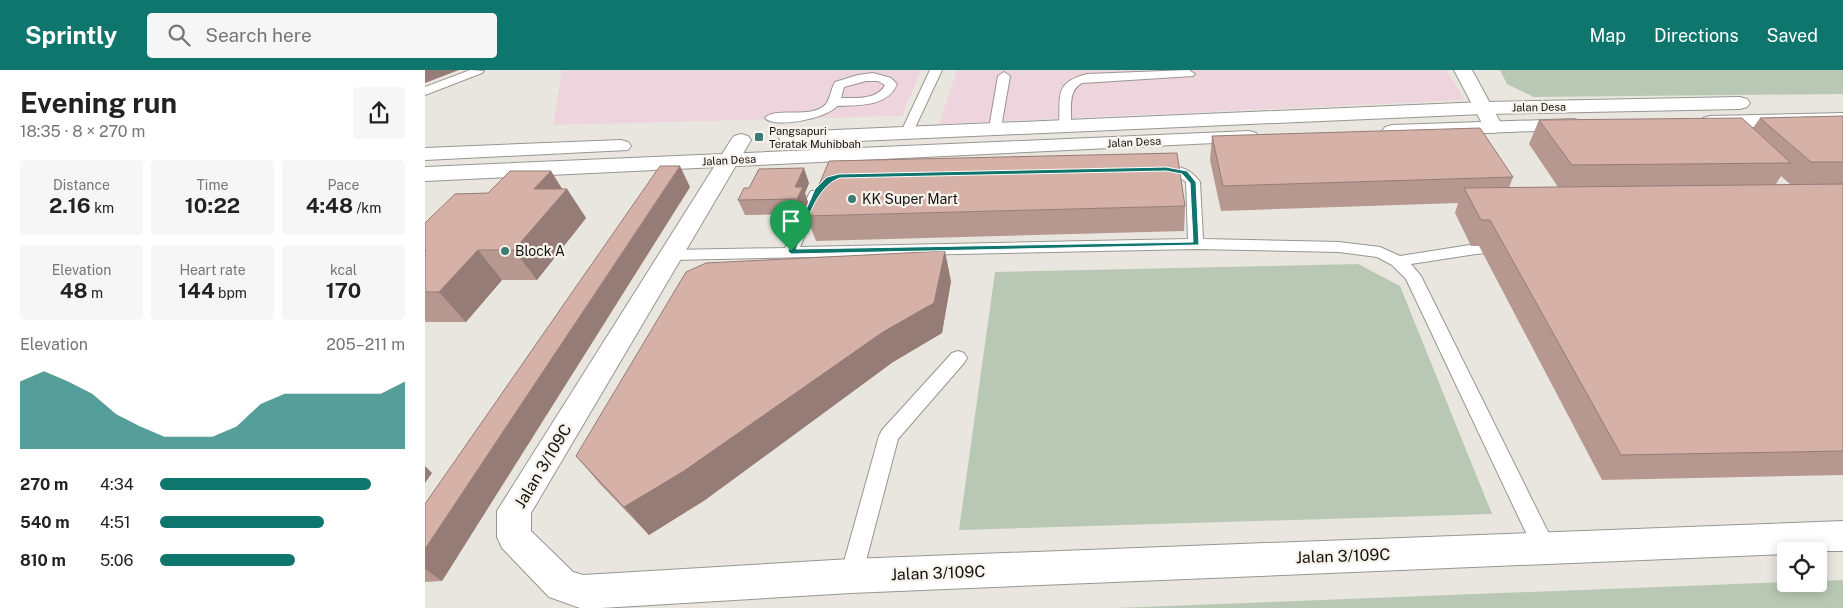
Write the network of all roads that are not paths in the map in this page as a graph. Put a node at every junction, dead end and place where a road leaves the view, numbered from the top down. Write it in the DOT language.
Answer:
graph roads {
  1 [pos="936,70"];
  2 [pos="1463,70"];
  3 [pos="479,71"];
  4 [pos="1189,74"];
  5 [pos="1004,76"];
  6 [pos="425,91"];
  7 [pos="1843,101"];
  8 [pos="833,102"];
  9 [pos="1483,108"];
  10 [pos="771,118"];
  11 [pos="1843,119"];
  12 [pos="1633,124"];
  13 [pos="1065,125"];
  14 [pos="1593,125"];
  15 [pos="1493,127"];
  16 [pos="995,128"];
  17 [pos="907,132"];
  18 [pos="681,143"];
  19 [pos="642,145"];
  20 [pos="750,145"];
  21 [pos="425,154"];
  22 [pos="1146,169"];
  23 [pos="425,174"];
  24 [pos="823,184"];
  25 [pos="1196,244"];
  26 [pos="1516,247"];
  27 [pos="791,251"];
  28 [pos="671,255"];
  29 [pos="1398,261"];
  30 [pos="959,358"];
  31 [pos="1843,536"];
  32 [pos="1544,547"];
  33 [pos="851,576"];
  1 -- 17 [label="lane"];
  2 -- 9 [label="main road"];
  3 -- 6 [label="lane"];
  4 -- 13 [label="lane"];
  5 -- 16 [label="lane"];
  7 -- 9 [label="main road, Jalan Desa"];
  8 -- 10 [label="lane"];
  9 -- 13 [label="main road, Jalan Desa"];
  9 -- 15 [label="main road"];
  11 -- 12 [label="main road"];
  13 -- 16 [label="main road, Jalan Desa"];
  14 -- 15 [label="main road, Jalan Desa"];
  15 -- 20 [label="main road, Jalan Desa"];
  16 -- 17 [label="main road, Jalan Desa"];
  17 -- 20 [label="main road, Jalan Desa"];
  18 -- 20 [label="main road, Jalan Desa"];
  19 -- 21 [label="main road"];
  20 -- 23 [label="main road, Jalan Desa"];
  20 -- 28 [label="main road, Jalan 3/109C"];
  22 -- 25 [label="lane"];
  24 -- 27 [label="lane"];
  25 -- 27 [label="lane"];
  25 -- 29 [label="lane"];
  26 -- 29 [label="lane"];
  27 -- 28 [label="lane"];
  28 -- 33 [label="main road, Jalan 3/109C"];
  29 -- 32 [label="lane"];
  30 -- 33 [label="lane"];
  31 -- 32 [label="main road, Jalan 3/109C"];
  32 -- 33 [label="main road, Jalan 3/109C"];
}
